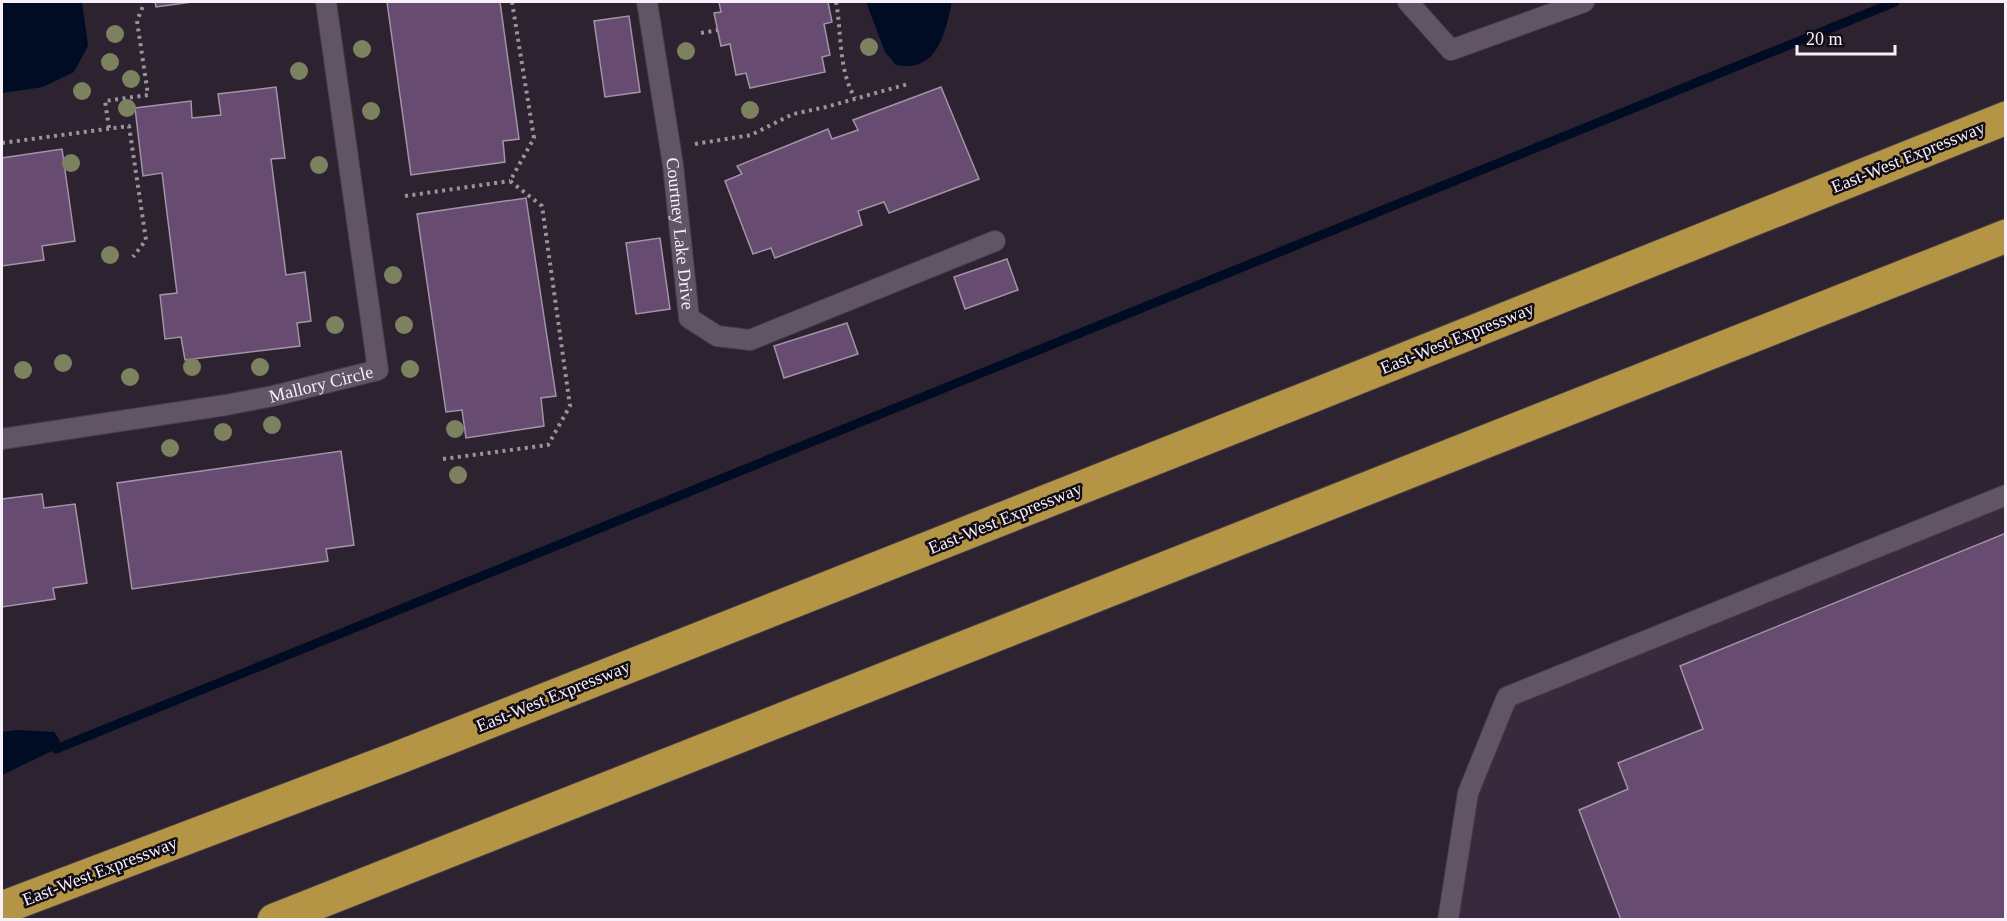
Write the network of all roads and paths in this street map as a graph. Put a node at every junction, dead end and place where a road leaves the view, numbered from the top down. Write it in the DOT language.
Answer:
graph roads {
  1 [pos="142,2"];
  2 [pos="326,2"];
  3 [pos="512,2"];
  4 [pos="647,2"];
  5 [pos="836,2"];
  6 [pos="1408,2"];
  7 [pos="1584,2"];
  8 [pos="718,30"];
  9 [pos="701,33"];
  10 [pos="908,84"];
  11 [pos="855,98"];
  12 [pos="2006,118"];
  13 [pos="109,128"];
  14 [pos="2,143"];
  15 [pos="670,147"];
  16 [pos="510,181"];
  17 [pos="405,196"];
  18 [pos="2006,236"];
  19 [pos="995,241"];
  20 [pos="133,257"];
  21 [pos="2,439"];
  22 [pos="443,459"];
  23 [pos="2006,495"];
  24 [pos="2,909"];
  25 [pos="274,920"];
  26 [pos="1448,920"];
  1 -- 13 [label="path"];
  2 -- 21 [label="lane, Mallory Circle"];
  3 -- 16 [label="path"];
  4 -- 15 [label="lane, Courtney Lake Drive"];
  5 -- 11 [label="path"];
  6 -- 7 [label="lane"];
  8 -- 9 [label="path"];
  10 -- 11 [label="path"];
  11 -- 15 [label="path"];
  12 -- 24 [label="highway, East-West Expressway"];
  13 -- 14 [label="path"];
  13 -- 20 [label="path"];
  15 -- 19 [label="lane, Courtney Lake Drive"];
  16 -- 17 [label="path"];
  16 -- 22 [label="path"];
  18 -- 25 [label="highway"];
  23 -- 26 [label="lane"];
}
